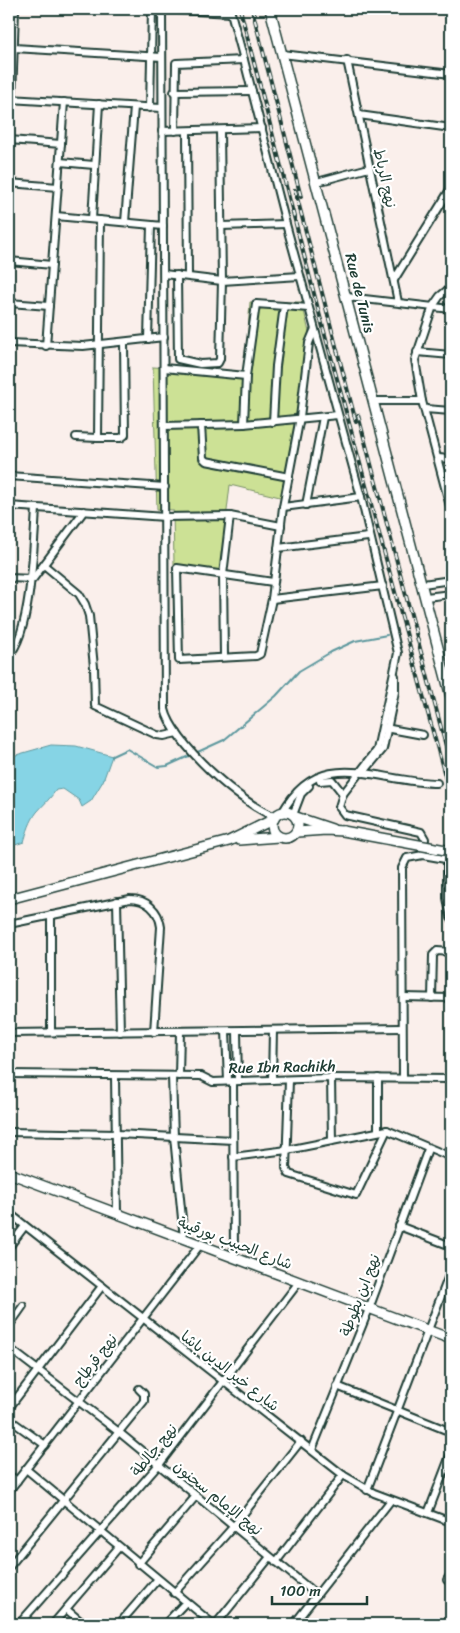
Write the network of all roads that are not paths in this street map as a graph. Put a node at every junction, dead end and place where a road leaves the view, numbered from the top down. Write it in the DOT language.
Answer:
graph roads {
  1 [pos="15,9"];
  2 [pos="152,9"];
  3 [pos="162,9"];
  4 [pos="270,9"];
  5 [pos="438,9"];
  6 [pos="451,10"];
  7 [pos="231,11"];
  8 [pos="14,48"];
  9 [pos="282,54"];
  10 [pos="153,56"];
  11 [pos="162,57"];
  12 [pos="244,60"];
  13 [pos="346,60"];
  14 [pos="451,74"];
  15 [pos="252,91"];
  16 [pos="174,92"];
  17 [pos="11,99"];
  18 [pos="64,102"];
  19 [pos="99,104"];
  20 [pos="134,107"];
  21 [pos="150,108"];
  22 [pos="161,108"];
  23 [pos="359,115"];
  24 [pos="262,128"];
  25 [pos="451,128"];
  26 [pos="162,131"];
  27 [pos="174,131"];
  28 [pos="220,131"];
  29 [pos="187,132"];
  30 [pos="9,140"];
  31 [pos="61,144"];
  32 [pos="60,162"];
  33 [pos="94,165"];
  34 [pos="369,168"];
  35 [pos="317,182"];
  36 [pos="9,183"];
  37 [pos="58,187"];
  38 [pos="451,188"];
  39 [pos="56,216"];
  40 [pos="92,219"];
  41 [pos="100,220"];
  42 [pos="125,222"];
  43 [pos="286,224"];
  44 [pos="151,225"];
  45 [pos="163,226"];
  46 [pos="221,226"];
  47 [pos="9,261"];
  48 [pos="52,265"];
  49 [pos="164,274"];
  50 [pos="177,275"];
  51 [pos="188,276"];
  52 [pos="300,276"];
  53 [pos="394,280"];
  54 [pos="222,281"];
  55 [pos="451,287"];
  56 [pos="346,297"];
  57 [pos="398,302"];
  58 [pos="9,303"];
  59 [pos="49,306"];
  60 [pos="284,306"];
  61 [pos="433,306"];
  62 [pos="308,308"];
  63 [pos="451,309"];
  64 [pos="314,331"];
  65 [pos="164,337"];
  66 [pos="148,339"];
  67 [pos="124,342"];
  68 [pos="9,343"];
  69 [pos="98,344"];
  70 [pos="46,346"];
  71 [pos="417,352"];
  72 [pos="451,356"];
  73 [pos="164,368"];
  74 [pos="246,376"];
  75 [pos="374,401"];
  76 [pos="422,401"];
  77 [pos="425,409"];
  78 [pos="451,411"];
  79 [pos="338,414"];
  80 [pos="323,417"];
  81 [pos="300,418"];
  82 [pos="273,422"];
  83 [pos="244,424"];
  84 [pos="200,425"];
  85 [pos="164,426"];
  86 [pos="76,437"];
  87 [pos="98,438"];
  88 [pos="438,458"];
  89 [pos="451,459"];
  90 [pos="9,476"];
  91 [pos="289,477"];
  92 [pos="165,487"];
  93 [pos="361,497"];
  94 [pos="306,504"];
  95 [pos="9,506"];
  96 [pos="283,507"];
  97 [pos="36,508"];
  98 [pos="451,510"];
  99 [pos="84,511"];
  100 [pos="230,516"];
  101 [pos="164,517"];
  102 [pos="282,526"];
  103 [pos="368,537"];
  104 [pos="278,548"];
  105 [pos="44,565"];
  106 [pos="223,575"];
  107 [pos="9,578"];
  108 [pos="31,580"];
  109 [pos="451,580"];
  110 [pos="273,582"];
  111 [pos="423,584"];
  112 [pos="383,586"];
  113 [pos="451,594"];
  114 [pos="426,597"];
  115 [pos="272,600"];
  116 [pos="9,655"];
  117 [pos="224,656"];
  118 [pos="451,697"];
  119 [pos="385,728"];
  120 [pos="177,733"];
  121 [pos="423,735"];
  122 [pos="360,773"];
  123 [pos="437,783"];
  124 [pos="343,794"];
  125 [pos="277,816"];
  126 [pos="294,816"];
  127 [pos="339,831"];
  128 [pos="297,832"];
  129 [pos="279,837"];
  130 [pos="229,840"];
  131 [pos="423,855"];
  132 [pos="450,856"];
  133 [pos="9,899"];
  134 [pos="117,901"];
  135 [pos="51,915"];
  136 [pos="451,918"];
  137 [pos="9,924"];
  138 [pos="451,952"];
  139 [pos="403,997"];
  140 [pos="432,998"];
  141 [pos="451,998"];
  142 [pos="402,1028"];
  143 [pos="273,1030"];
  144 [pos="180,1031"];
  145 [pos="226,1031"];
  146 [pos="237,1031"];
  147 [pos="9,1032"];
  148 [pos="51,1032"];
  149 [pos="120,1032"];
  150 [pos="154,1032"];
  151 [pos="9,1074"];
  152 [pos="115,1077"];
  153 [pos="175,1077"];
  154 [pos="331,1078"];
  155 [pos="378,1078"];
  156 [pos="403,1078"];
  157 [pos="451,1079"];
  158 [pos="272,1080"];
  159 [pos="290,1080"];
  160 [pos="233,1081"];
  161 [pos="387,1130"];
  162 [pos="378,1131"];
  163 [pos="9,1132"];
  164 [pos="117,1134"];
  165 [pos="174,1137"];
  166 [pos="233,1140"];
  167 [pos="332,1141"];
  168 [pos="428,1149"];
  169 [pos="287,1150"];
  170 [pos="233,1157"];
  171 [pos="451,1157"];
  172 [pos="9,1173"];
  173 [pos="9,1213"];
  174 [pos="117,1214"];
  175 [pos="25,1226"];
  176 [pos="399,1226"];
  177 [pos="184,1239"];
  178 [pos="200,1245"];
  179 [pos="451,1246"];
  180 [pos="9,1247"];
  181 [pos="234,1258"];
  182 [pos="451,1270"];
  183 [pos="299,1282"];
  184 [pos="102,1286"];
  185 [pos="23,1306"];
  186 [pos="369,1308"];
  187 [pos="143,1319"];
  188 [pos="9,1326"];
  189 [pos="428,1330"];
  190 [pos="451,1339"];
  191 [pos="9,1348"];
  192 [pos="38,1371"];
  193 [pos="224,1382"];
  194 [pos="337,1386"];
  195 [pos="138,1390"];
  196 [pos="79,1401"];
  197 [pos="9,1408"];
  198 [pos="397,1410"];
  199 [pos="9,1419"];
  200 [pos="451,1432"];
  201 [pos="120,1433"];
  202 [pos="301,1441"];
  203 [pos="45,1445"];
  204 [pos="312,1450"];
  205 [pos="451,1453"];
  206 [pos="158,1465"];
  207 [pos="26,1469"];
  208 [pos="9,1475"];
  209 [pos="343,1475"];
  210 [pos="17,1481"];
  211 [pos="367,1490"];
  212 [pos="9,1491"];
  213 [pos="196,1496"];
  214 [pos="65,1500"];
  215 [pos="391,1500"];
  216 [pos="428,1513"];
  217 [pos="451,1522"];
  218 [pos="234,1527"];
  219 [pos="100,1531"];
  220 [pos="119,1547"];
  221 [pos="270,1557"];
  222 [pos="276,1562"];
  223 [pos="138,1564"];
  224 [pos="9,1566"];
  225 [pos="157,1580"];
  226 [pos="174,1593"];
  227 [pos="317,1596"];
  228 [pos="185,1603"];
  229 [pos="66,1609"];
  230 [pos="121,1622"];
  231 [pos="56,1623"];
  232 [pos="19,1624"];
  233 [pos="84,1624"];
  234 [pos="130,1624"];
  235 [pos="165,1624"];
  236 [pos="215,1624"];
  237 [pos="294,1624"];
  1 -- 8 [label="street"];
  2 -- 10 [label="street"];
  3 -- 7 [label="street"];
  3 -- 11 [label="street"];
  4 -- 9 [label="street, Rue de Tunis"];
  5 -- 6 [label="street"];
  7 -- 12 [label="street"];
  8 -- 10 [label="street"];
  8 -- 17 [label="street"];
  9 -- 13 [label="street"];
  9 -- 35 [label="street, Rue de Tunis"];
  10 -- 11 [label="street"];
  10 -- 21 [label="street"];
  11 -- 22 [label="street"];
  12 -- 15 [label="street"];
  12 -- 16 [label="street"];
  13 -- 14 [label="street"];
  13 -- 23 [label="street, نهج الرباط"];
  15 -- 16 [label="street"];
  15 -- 24 [label="street"];
  16 -- 27 [label="street"];
  17 -- 18 [label="street"];
  18 -- 19 [label="street"];
  18 -- 31 [label="street"];
  19 -- 20 [label="street"];
  19 -- 33 [label="street"];
  20 -- 21 [label="street"];
  20 -- 42 [label="street"];
  21 -- 22 [label="street"];
  22 -- 26 [label="street"];
  23 -- 25 [label="street"];
  23 -- 34 [label="street, نهج الرباط"];
  24 -- 28 [label="street"];
  24 -- 43 [label="street"];
  26 -- 27 [label="street"];
  26 -- 45 [label="street"];
  27 -- 29 [label="street"];
  28 -- 29 [label="street"];
  28 -- 46 [label="street"];
  29 -- 51 [label="street"];
  30 -- 31 [label="street"];
  31 -- 32 [label="street"];
  32 -- 33 [label="street"];
  32 -- 37 [label="street"];
  33 -- 40 [label="street"];
  34 -- 35 [label="street"];
  34 -- 53 [label="street, نهج الرباط"];
  35 -- 56 [label="street, Rue de Tunis"];
  36 -- 37 [label="street"];
  37 -- 39 [label="street"];
  38 -- 53 [label="street"];
  39 -- 40 [label="street"];
  39 -- 48 [label="street"];
  40 -- 41 [label="street"];
  41 -- 42 [label="street"];
  41 -- 69 [label="street"];
  42 -- 44 [label="street"];
  43 -- 46 [label="street"];
  43 -- 52 [label="street"];
  44 -- 45 [label="street"];
  44 -- 66 [label="street"];
  45 -- 49 [label="street"];
  46 -- 54 [label="street"];
  47 -- 48 [label="street"];
  48 -- 59 [label="street"];
  49 -- 50 [label="street"];
  49 -- 65 [label="street"];
  50 -- 51 [label="street"];
  50 -- 54 [label="street"];
  51 -- 54 [label="street"];
  52 -- 54 [label="street"];
  52 -- 62 [label="street"];
  53 -- 57 [label="street, نهج الرباط"];
  55 -- 61 [label="street"];
  56 -- 57 [label="street"];
  56 -- 75 [label="street, Rue de Tunis"];
  57 -- 61 [label="street"];
  58 -- 59 [label="street"];
  59 -- 70 [label="street"];
  60 -- 62 [label="street"];
  60 -- 74 [label="street"];
  60 -- 82 [label="street"];
  61 -- 63 [label="street"];
  61 -- 71 [label="street"];
  62 -- 64 [label="street"];
  64 -- 79 [label="street"];
  64 -- 81 [label="street"];
  65 -- 66 [label="street"];
  65 -- 73 [label="street"];
  66 -- 67 [label="street"];
  67 -- 69 [label="street"];
  67 -- 87 [label="street"];
  68 -- 70 [label="street"];
  69 -- 70 [label="street"];
  69 -- 87 [label="street"];
  71 -- 72 [label="street"];
  71 -- 76 [label="street"];
  73 -- 74 [label="street"];
  73 -- 85 [label="street"];
  74 -- 83 [label="street"];
  75 -- 76 [label="street"];
  75 -- 111 [label="street, Rue de Tunis"];
  76 -- 77 [label="street"];
  77 -- 78 [label="street"];
  77 -- 88 [label="street"];
  79 -- 80 [label="street"];
  79 -- 93 [label="street"];
  80 -- 81 [label="street"];
  80 -- 94 [label="street"];
  81 -- 82 [label="street"];
  81 -- 91 [label="street"];
  82 -- 83 [label="street"];
  83 -- 84 [label="street"];
  84 -- 85 [label="street"];
  84 -- 91 [label="street"];
  85 -- 92 [label="street"];
  86 -- 87 [label="street"];
  88 -- 89 [label="street"];
  88 -- 98 [label="street"];
  90 -- 92 [label="street"];
  91 -- 96 [label="street"];
  92 -- 101 [label="street"];
  93 -- 94 [label="street"];
  93 -- 103 [label="street"];
  94 -- 96 [label="street"];
  95 -- 97 [label="street"];
  96 -- 102 [label="street"];
  97 -- 99 [label="street"];
  97 -- 108 [label="street"];
  99 -- 101 [label="street"];
  99 -- 105 [label="street"];
  100 -- 101 [label="street"];
  100 -- 102 [label="street"];
  100 -- 106 [label="street"];
  101 -- 120 [label="street"];
  102 -- 104 [label="street"];
  103 -- 104 [label="street"];
  103 -- 112 [label="street"];
  104 -- 110 [label="street"];
  105 -- 108 [label="street"];
  105 -- 120 [label="street"];
  106 -- 110 [label="street"];
  106 -- 117 [label="street"];
  106 -- 117 [label="street"];
  107 -- 108 [label="street"];
  108 -- 116 [label="street"];
  109 -- 111 [label="street"];
  110 -- 115 [label="street"];
  111 -- 114 [label="street, Rue de Tunis"];
  112 -- 115 [label="street"];
  112 -- 119 [label="street"];
  113 -- 114 [label="street"];
  114 -- 118 [label="street, Rue de Tunis"];
  115 -- 117 [label="street"];
  119 -- 121 [label="street"];
  119 -- 122 [label="street"];
  120 -- 125 [label="street"];
  122 -- 123 [label="street"];
  122 -- 124 [label="street"];
  122 -- 125 [label="street"];
  124 -- 126 [label="street"];
  124 -- 131 [label="street"];
  125 -- 126 [label="street"];
  125 -- 129 [label="street"];
  125 -- 130 [label="street"];
  126 -- 127 [label="street"];
  126 -- 128 [label="street"];
  127 -- 128 [label="street"];
  127 -- 132 [label="street, bridge"];
  128 -- 129 [label="street"];
  129 -- 130 [label="street"];
  130 -- 133 [label="street"];
  131 -- 132 [label="street"];
  131 -- 139 [label="street"];
  132 -- 136 [label="street"];
  134 -- 135 [label="street"];
  134 -- 149 [label="street"];
  134 -- 150 [label="street"];
  135 -- 137 [label="street"];
  135 -- 148 [label="street"];
  138 -- 140 [label="street"];
  139 -- 140 [label="street"];
  139 -- 142 [label="street"];
  140 -- 141 [label="street"];
  142 -- 143 [label="street"];
  142 -- 156 [label="street"];
  143 -- 146 [label="street"];
  143 -- 158 [label="street"];
  144 -- 145 [label="street"];
  144 -- 150 [label="street"];
  144 -- 153 [label="street"];
  145 -- 146 [label="street"];
  145 -- 160 [label="street"];
  146 -- 160 [label="street"];
  147 -- 148 [label="street"];
  148 -- 149 [label="street"];
  149 -- 150 [label="street"];
  151 -- 152 [label="street, Rue Ibn Rachikh"];
  152 -- 153 [label="street, Rue Ibn Rachikh"];
  152 -- 164 [label="street"];
  153 -- 160 [label="street, Rue Ibn Rachikh"];
  153 -- 165 [label="street"];
  154 -- 155 [label="street, Rue Ibn Rachikh"];
  154 -- 159 [label="street, Rue Ibn Rachikh"];
  154 -- 167 [label="street"];
  155 -- 156 [label="street, Rue Ibn Rachikh"];
  155 -- 162 [label="street"];
  156 -- 157 [label="street, Rue Ibn Rachikh"];
  158 -- 159 [label="street, Rue Ibn Rachikh"];
  158 -- 160 [label="street, Rue Ibn Rachikh"];
  159 -- 169 [label="street"];
  160 -- 166 [label="street"];
  161 -- 162 [label="street"];
  161 -- 168 [label="street"];
  161 -- 169 [label="street"];
  162 -- 167 [label="street"];
  163 -- 164 [label="street"];
  164 -- 165 [label="street"];
  164 -- 174 [label="street"];
  165 -- 166 [label="street"];
  165 -- 177 [label="street"];
  166 -- 170 [label="street"];
  167 -- 169 [label="street"];
  168 -- 171 [label="street"];
  168 -- 176 [label="street, نهج ابن بطوطة"];
  169 -- 170 [label="street"];
  170 -- 181 [label="street"];
  172 -- 174 [label="street, شارع الحبيب بورقيبة"];
  173 -- 175 [label="street, شارع خير الدين باشا"];
  174 -- 177 [label="street, شارع الحبيب بورقيبة"];
  175 -- 180 [label="street"];
  175 -- 184 [label="street, شارع خير الدين باشا"];
  176 -- 179 [label="street"];
  176 -- 186 [label="street, نهج ابن بطوطة"];
  177 -- 178 [label="street, شارع الحبيب بورقيبة"];
  178 -- 181 [label="street, شارع الحبيب بورقيبة"];
  178 -- 187 [label="street, نهج قرطاج"];
  181 -- 183 [label="street, شارع الحبيب بورقيبة"];
  182 -- 189 [label="street"];
  183 -- 186 [label="street, شارع الحبيب بورقيبة"];
  183 -- 193 [label="street, نهج جالطة"];
  184 -- 187 [label="street, شارع خير الدين باشا"];
  184 -- 192 [label="street"];
  185 -- 188 [label="street"];
  186 -- 189 [label="street, شارع الحبيب بورقيبة"];
  186 -- 194 [label="street, نهج ابن بطوطة"];
  187 -- 193 [label="street, شارع خير الدين باشا"];
  187 -- 196 [label="street, نهج قرطاج"];
  189 -- 190 [label="street, شارع الحبيب بورقيبة"];
  189 -- 198 [label="street"];
  191 -- 192 [label="street, نهج الإمام سحنون"];
  192 -- 196 [label="street, نهج الإمام سحنون"];
  192 -- 197 [label="street"];
  193 -- 202 [label="street, شارع خير الدين باشا"];
  193 -- 206 [label="street, نهج جالطة"];
  194 -- 198 [label="street"];
  194 -- 204 [label="street, نهج ابن بطوطة"];
  195 -- 201 [label="street"];
  196 -- 201 [label="street, نهج الإمام سحنون"];
  196 -- 203 [label="street, نهج قرطاج"];
  198 -- 200 [label="street"];
  198 -- 211 [label="street"];
  199 -- 203 [label="street"];
  201 -- 206 [label="street, نهج الإمام سحنون"];
  201 -- 214 [label="street"];
  202 -- 204 [label="street, شارع خير الدين باشا"];
  202 -- 218 [label="street"];
  203 -- 207 [label="street, نهج قرطاج"];
  204 -- 209 [label="street, شارع خير الدين باشا"];
  205 -- 216 [label="street"];
  206 -- 213 [label="street, نهج الإمام سحنون"];
  206 -- 219 [label="street, نهج جالطة"];
  207 -- 210 [label="street, نهج قرطاج"];
  207 -- 214 [label="street"];
  208 -- 210 [label="street"];
  209 -- 211 [label="street, شارع خير الدين باشا"];
  209 -- 222 [label="street"];
  210 -- 212 [label="street, نهج قرطاج"];
  211 -- 215 [label="street, شارع خير الدين باشا"];
  213 -- 218 [label="street, نهج الإمام سحنون"];
  213 -- 223 [label="street"];
  214 -- 219 [label="street"];
  214 -- 224 [label="street"];
  215 -- 216 [label="street, شارع خير الدين باشا"];
  215 -- 227 [label="street"];
  216 -- 217 [label="street, شارع خير الدين باشا"];
  218 -- 221 [label="street, نهج الإمام سحنون"];
  218 -- 226 [label="street"];
  219 -- 220 [label="street"];
  219 -- 232 [label="street, نهج جالطة"];
  220 -- 223 [label="street"];
  220 -- 229 [label="street"];
  221 -- 222 [label="street, نهج الإمام سحنون"];
  221 -- 236 [label="street"];
  222 -- 227 [label="street, نهج الإمام سحنون"];
  223 -- 225 [label="street"];
  225 -- 226 [label="street"];
  225 -- 230 [label="street"];
  226 -- 228 [label="street"];
  227 -- 237 [label="street"];
  228 -- 235 [label="street"];
  228 -- 236 [label="street"];
  229 -- 231 [label="street"];
  229 -- 233 [label="street"];
  230 -- 234 [label="street"];
}
